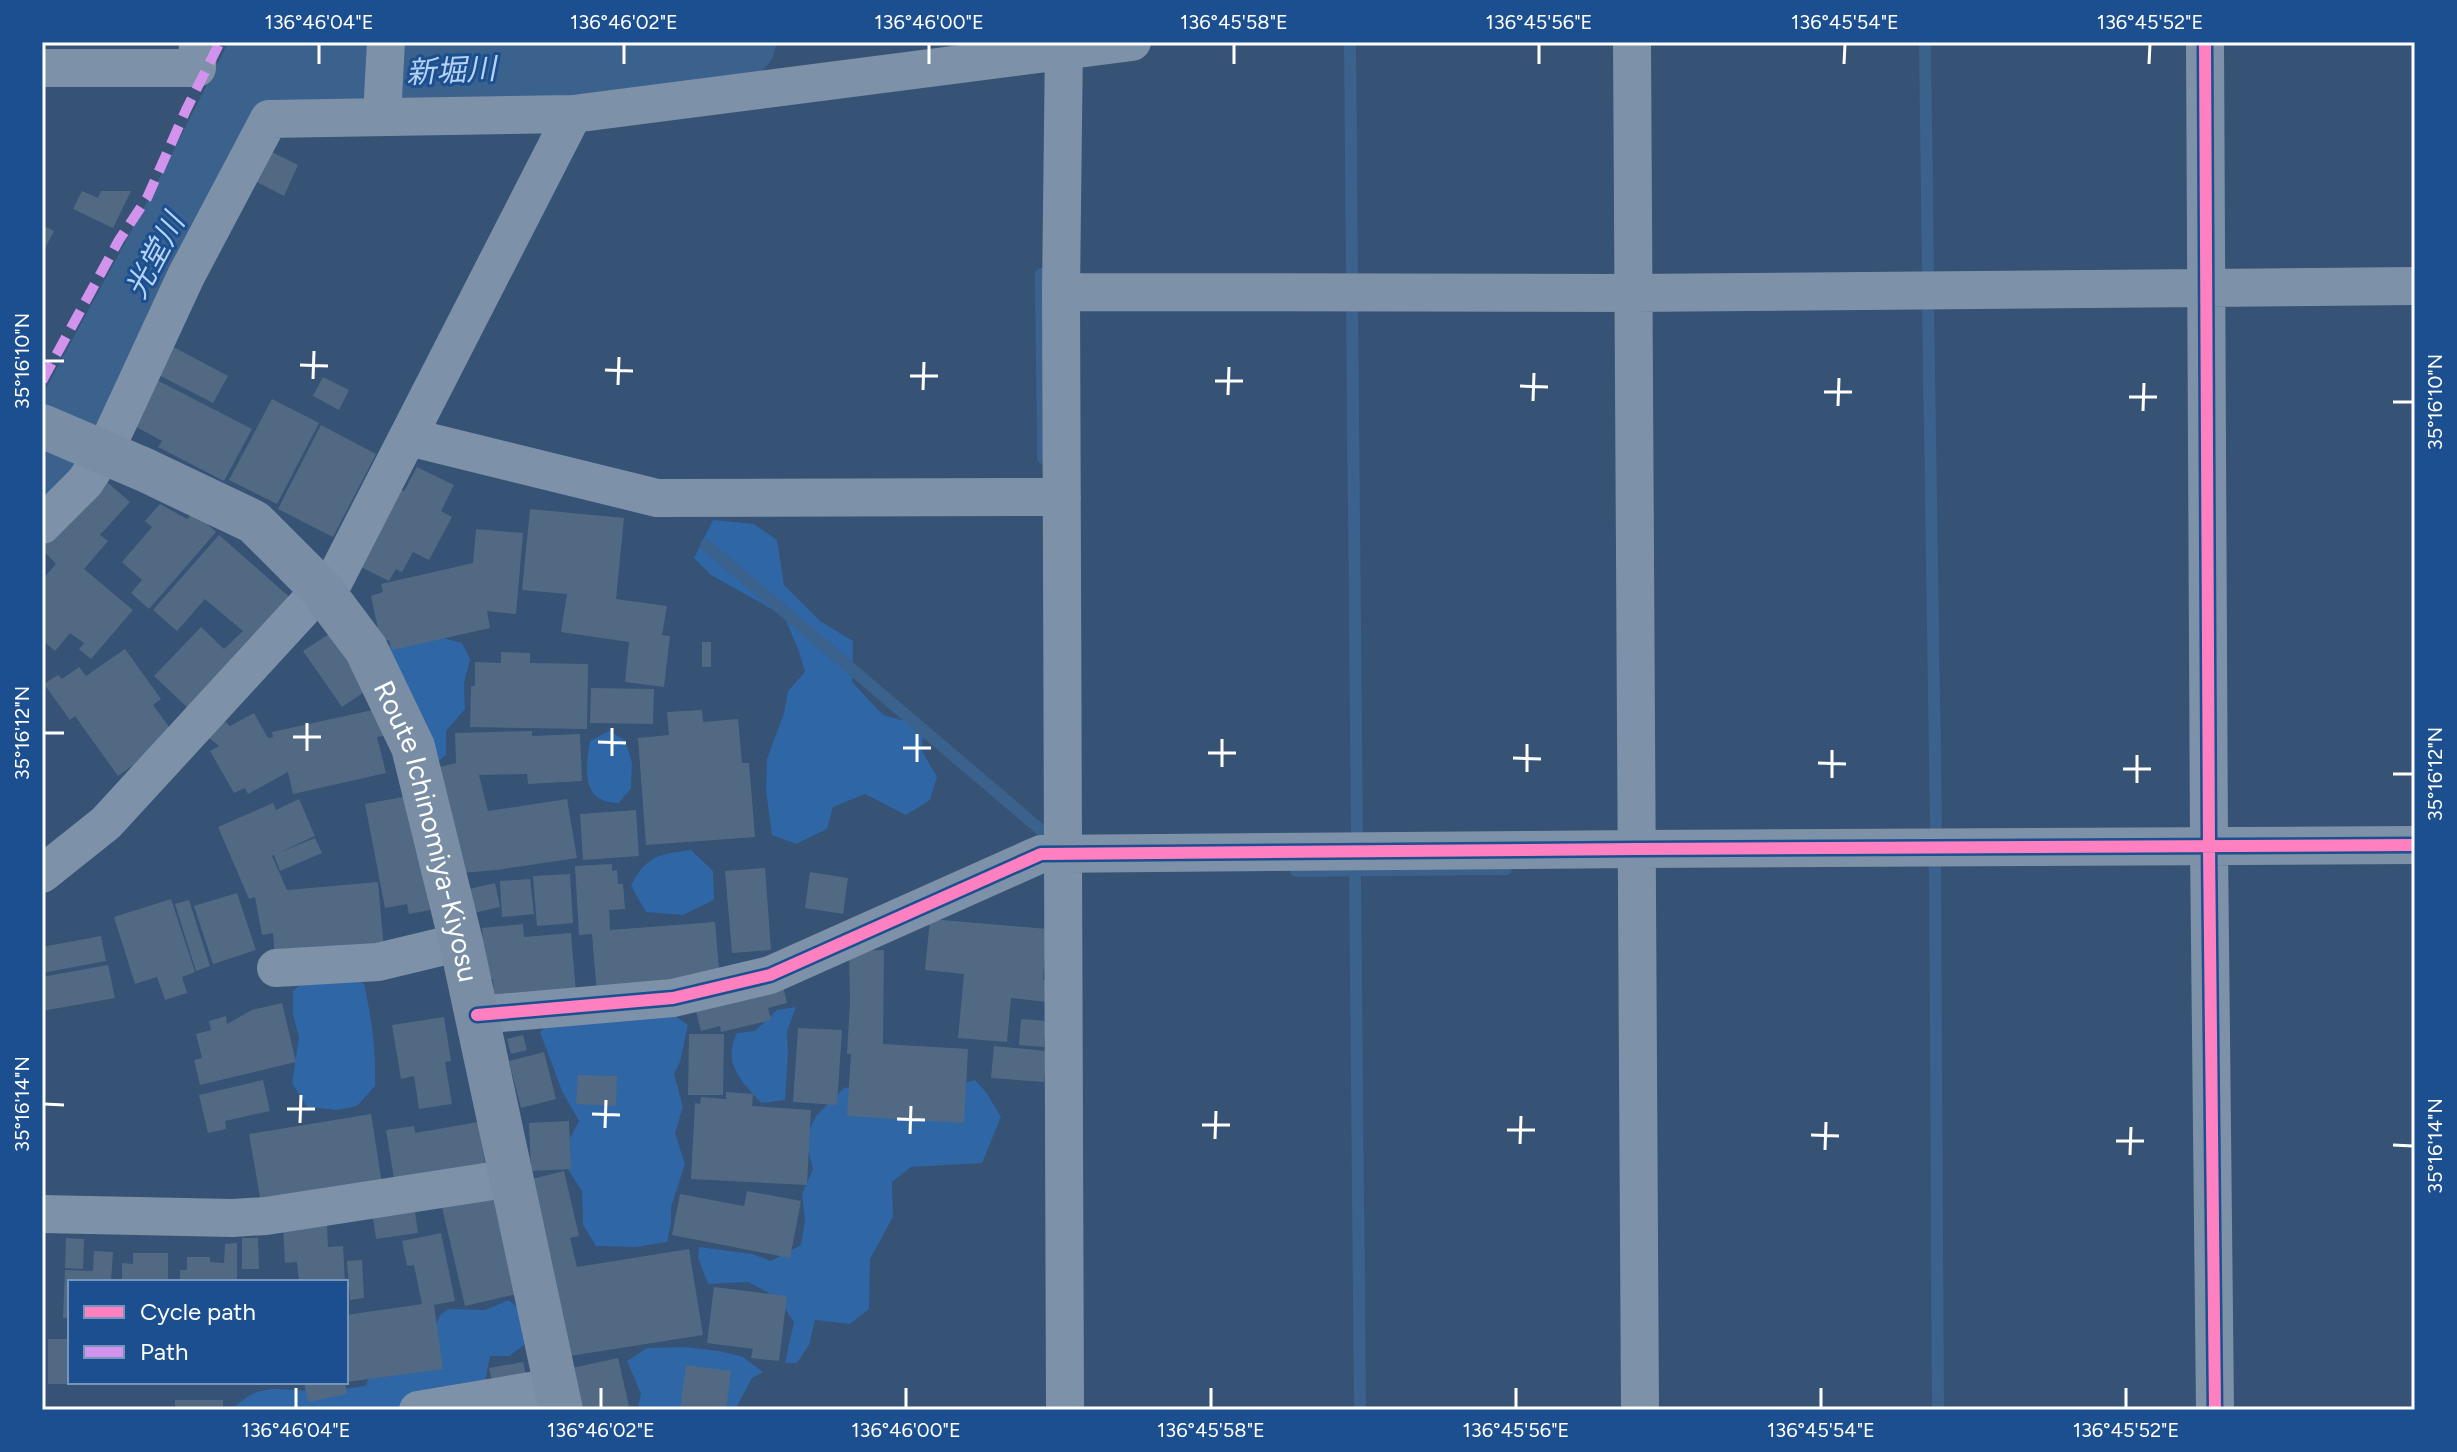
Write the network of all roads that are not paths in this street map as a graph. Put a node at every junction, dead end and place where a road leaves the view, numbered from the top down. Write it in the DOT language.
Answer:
graph roads {
  1 [pos="386,42"];
  2 [pos="1132,42"];
  3 [pos="1632,42"];
  4 [pos="2205,42"];
  5 [pos="1064,47"];
  6 [pos="200,60"];
  7 [pos="42,68"];
  8 [pos="573,114"];
  9 [pos="382,116"];
  10 [pos="2415,286"];
  11 [pos="2208,287"];
  12 [pos="1061,292"];
  13 [pos="1632,293"];
  14 [pos="42,426"];
  15 [pos="409,437"];
  16 [pos="100,451"];
  17 [pos="1062,497"];
  18 [pos="42,525"];
  19 [pos="321,589"];
  20 [pos="2415,845"];
  21 [pos="2209,847"];
  22 [pos="1637,849"];
  23 [pos="1064,855"];
  24 [pos="42,874"];
  25 [pos="461,942"];
  26 [pos="276,968"];
  27 [pos="477,1015"];
  28 [pos="511,1178"];
  29 [pos="42,1214"];
  30 [pos="558,1398"];
  31 [pos="418,1410"];
  32 [pos="1065,1410"];
  33 [pos="1640,1410"];
  34 [pos="2215,1410"];
  1 -- 9 [label="street"];
  2 -- 5 [label="street"];
  3 -- 13 [label="street"];
  4 -- 11 [label="street"];
  5 -- 8 [label="street"];
  5 -- 12 [label="street"];
  6 -- 7 [label="street"];
  8 -- 9 [label="street"];
  8 -- 15 [label="street"];
  9 -- 16 [label="street"];
  10 -- 11 [label="street"];
  11 -- 13 [label="street"];
  11 -- 21 [label="street"];
  12 -- 13 [label="street"];
  12 -- 17 [label="street"];
  13 -- 22 [label="street"];
  14 -- 16 [label="main road, Route Ichinomiya-Kiyosu"];
  15 -- 17 [label="street"];
  15 -- 19 [label="street"];
  16 -- 18 [label="street"];
  16 -- 19 [label="main road, Route Ichinomiya-Kiyosu"];
  17 -- 23 [label="street"];
  19 -- 24 [label="street"];
  19 -- 25 [label="main road, Route Ichinomiya-Kiyosu"];
  20 -- 21 [label="street"];
  21 -- 22 [label="street"];
  21 -- 34 [label="street"];
  22 -- 23 [label="street"];
  22 -- 33 [label="street"];
  23 -- 27 [label="street"];
  23 -- 32 [label="street"];
  25 -- 26 [label="street"];
  25 -- 27 [label="main road, Route Ichinomiya-Kiyosu"];
  27 -- 28 [label="main road, Route Ichinomiya-Kiyosu"];
  28 -- 29 [label="street"];
  28 -- 30 [label="main road, Route Ichinomiya-Kiyosu"];
  30 -- 31 [label="street"];
}
